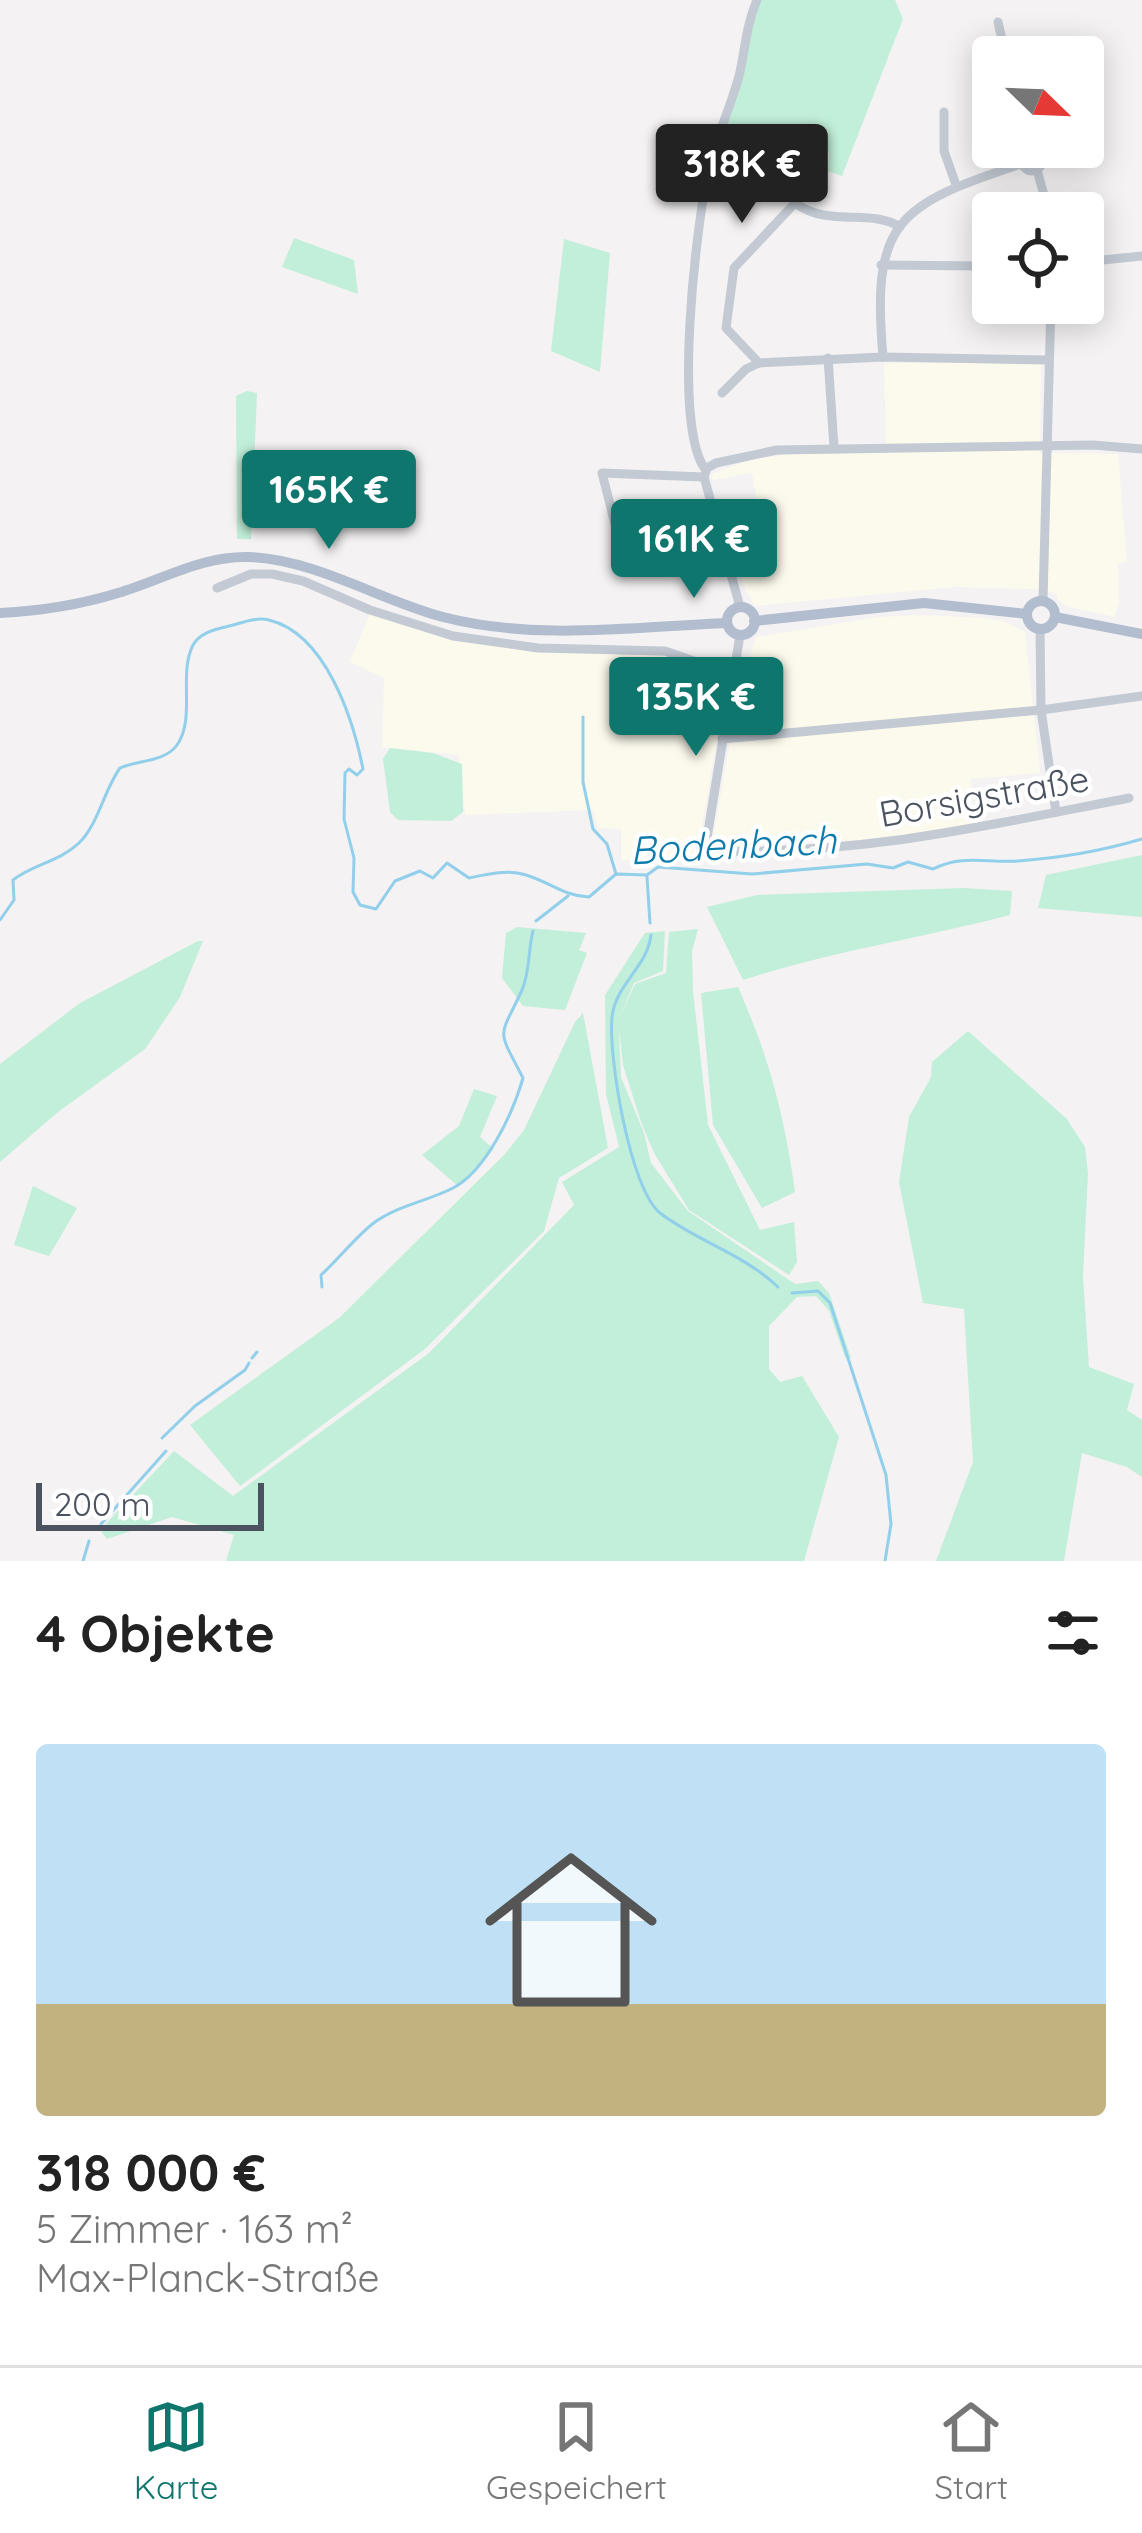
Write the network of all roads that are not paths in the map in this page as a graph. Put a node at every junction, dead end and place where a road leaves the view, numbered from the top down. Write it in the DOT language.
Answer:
graph roads {
  1 [pos="757,0"];
  2 [pos="998,22"];
  3 [pos="1001,36"];
  4 [pos="944,112"];
  5 [pos="1009,168"];
  6 [pos="1025,168"];
  7 [pos="1037,170"];
  8 [pos="956,185"];
  9 [pos="1043,192"];
  10 [pos="900,227"];
  11 [pos="1142,256"];
  12 [pos="1104,260"];
  13 [pos="881,265"];
  14 [pos="972,266"];
  15 [pos="1050,324"];
  16 [pos="883,357"];
  17 [pos="828,358"];
  18 [pos="1048,360"];
  19 [pos="759,363"];
  20 [pos="722,393"];
  21 [pos="1044,446"];
  22 [pos="834,447"];
  23 [pos="1142,449"];
  24 [pos="705,473"];
  25 [pos="625,560"];
  26 [pos="217,588"];
  27 [pos="1043,600"];
  28 [pos="740,607"];
  29 [pos="0,613"];
  30 [pos="1027,614"];
  31 [pos="1055,617"];
  32 [pos="754,621"];
  33 [pos="727,623"];
  34 [pos="1040,629"];
  35 [pos="1142,634"];
  36 [pos="740,635"];
  37 [pos="734,675"];
  38 [pos="1142,696"];
  39 [pos="1041,710"];
  40 [pos="722,739"];
  41 [pos="1129,798"];
  42 [pos="1056,812"];
  1 -- 24 [label="street"];
  2 -- 3 [label="street"];
  4 -- 8 [label="street"];
  5 -- 8 [label="street"];
  6 -- 7 [label="street"];
  7 -- 9 [label="street"];
  8 -- 10 [label="street"];
  10 -- 13 [label="street"];
  10 -- 19 [label="street"];
  11 -- 12 [label="street"];
  13 -- 14 [label="street"];
  13 -- 16 [label="street"];
  15 -- 18 [label="street"];
  16 -- 17 [label="street"];
  16 -- 18 [label="street"];
  17 -- 19 [label="street"];
  17 -- 22 [label="street"];
  18 -- 21 [label="street"];
  19 -- 20 [label="street"];
  21 -- 22 [label="street"];
  21 -- 23 [label="street"];
  21 -- 27 [label="street"];
  22 -- 24 [label="street"];
  24 -- 25 [label="street"];
  24 -- 28 [label="street"];
  26 -- 37 [label="street"];
  27 -- 30 [label="main road"];
  27 -- 31 [label="main road"];
  28 -- 32 [label="main road"];
  28 -- 33 [label="main road"];
  29 -- 33 [label="main road"];
  30 -- 32 [label="main road"];
  30 -- 34 [label="main road"];
  31 -- 34 [label="main road"];
  31 -- 35 [label="main road"];
  32 -- 36 [label="main road"];
  33 -- 36 [label="main road"];
  34 -- 39 [label="street"];
  36 -- 37 [label="street"];
  37 -- 40 [label="street"];
  38 -- 39 [label="street"];
  39 -- 40 [label="street"];
  39 -- 42 [label="street"];
  40 -- 42 [label="street, Borsigstraße"];
  41 -- 42 [label="street, Borsigstraße"];
}
